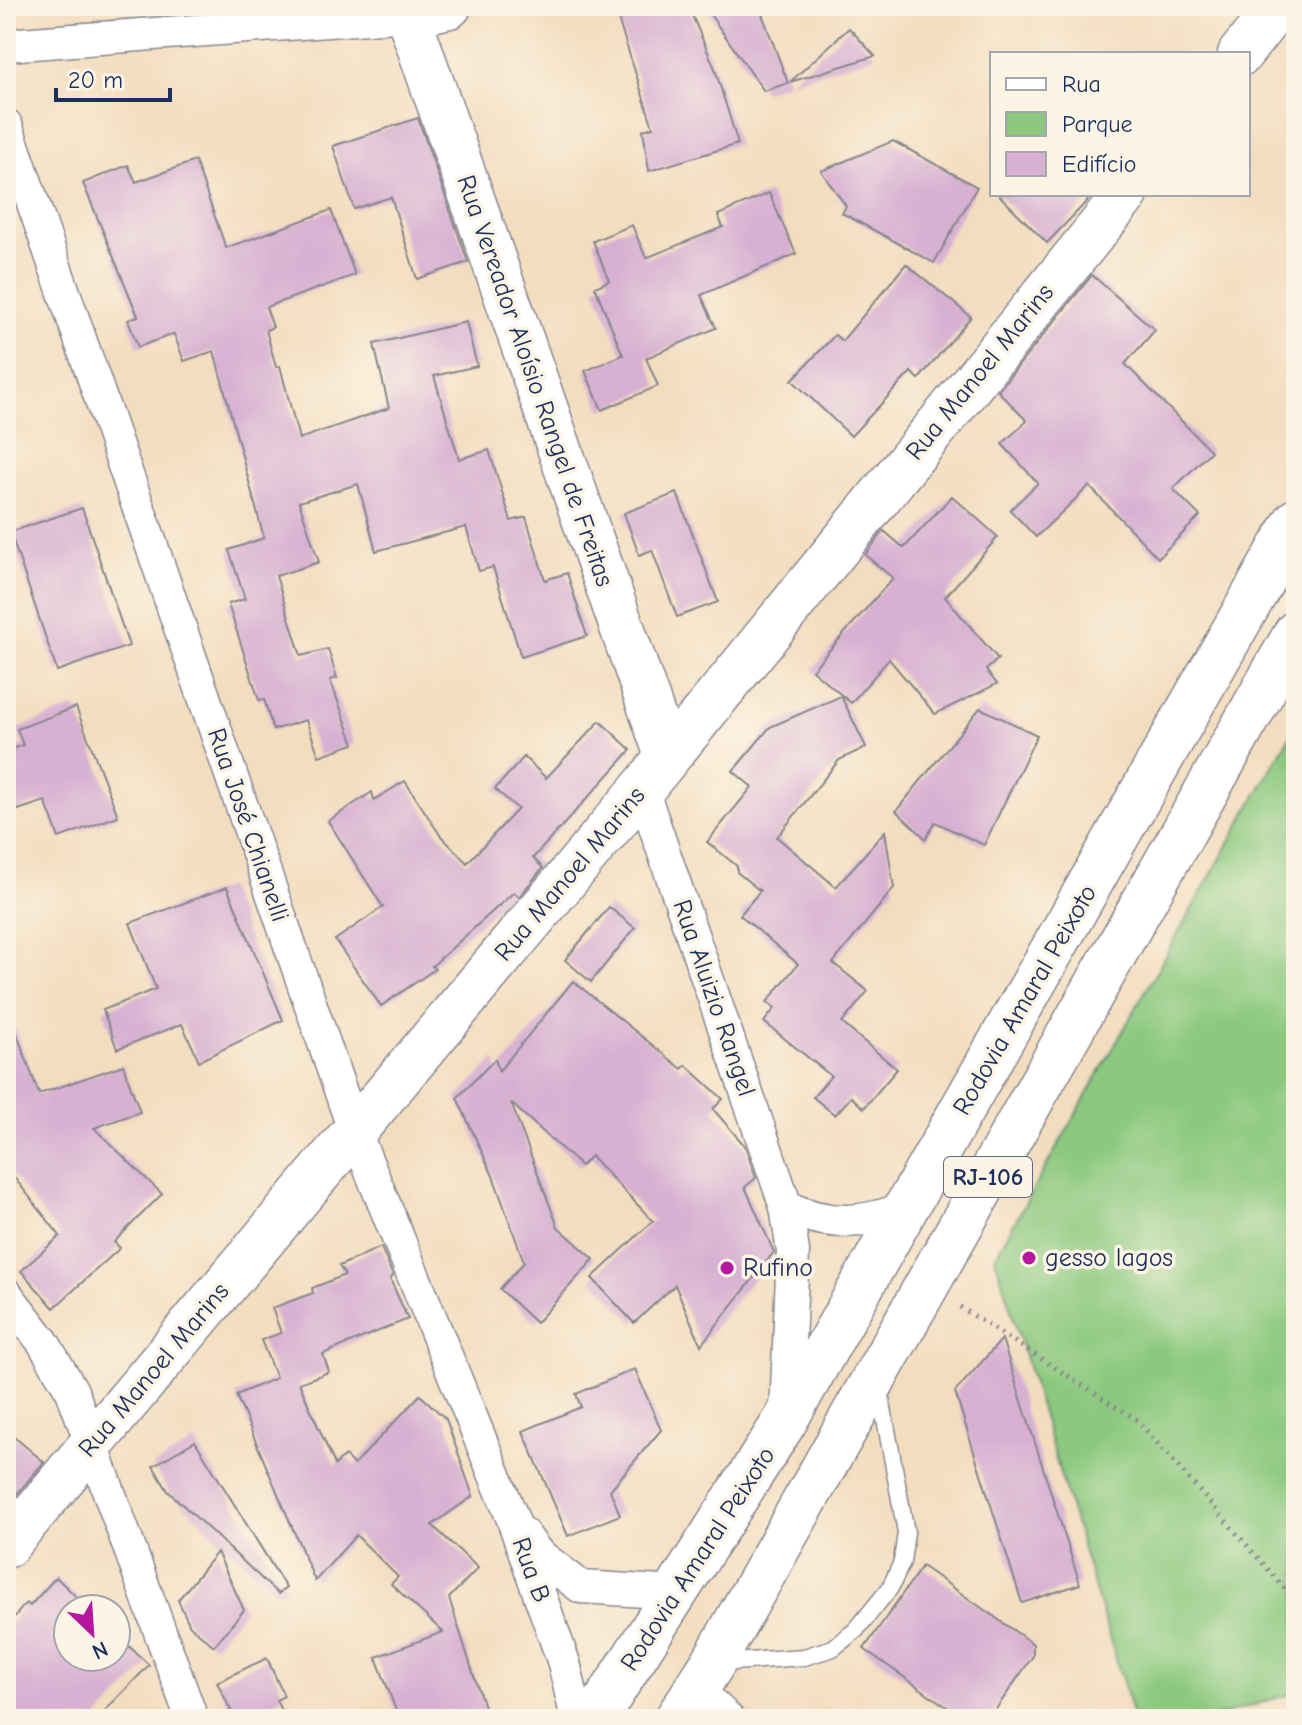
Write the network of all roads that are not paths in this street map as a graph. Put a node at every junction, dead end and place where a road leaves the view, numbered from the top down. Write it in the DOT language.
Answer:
graph roads {
  1 [pos="1278,6"];
  2 [pos="421,9"];
  3 [pos="6,45"];
  4 [pos="1242,52"];
  5 [pos="6,125"];
  6 [pos="1124,196"];
  7 [pos="1296,521"];
  8 [pos="1296,633"];
  9 [pos="655,772"];
  10 [pos="354,1130"];
  11 [pos="786,1207"];
  12 [pos="908,1207"];
  13 [pos="6,1294"];
  14 [pos="876,1374"];
  15 [pos="785,1421"];
  16 [pos="92,1446"];
  17 [pos="512,1517"];
  18 [pos="6,1546"];
  19 [pos="678,1593"];
  20 [pos="704,1698"];
  21 [pos="192,1719"];
  22 [pos="577,1719"];
  23 [pos="595,1719"];
  1 -- 4 [label="main road"];
  2 -- 3 [label="street"];
  2 -- 9 [label="main road, Rua Vereador Aloísio Rangel de Freitas"];
  5 -- 10 [label="street, Rua José Chianelli"];
  6 -- 9 [label="main road, Rua Manoel Marins"];
  7 -- 12 [label="main road, Rodovia Amaral Peixoto / RJ-106"];
  8 -- 14 [label="main road, Rodovia Amaral Peixoto / RJ-106"];
  9 -- 10 [label="main road, Rua Manoel Marins"];
  9 -- 11 [label="street, Rua Aluizio Rangel"];
  10 -- 16 [label="main road, Rua Manoel Marins"];
  10 -- 17 [label="street, Rua José Chianelli"];
  11 -- 12 [label="street"];
  11 -- 15 [label="street, Rua Aluizio Rangel"];
  12 -- 15 [label="main road, Rodovia Amaral Peixoto / RJ-106"];
  13 -- 16 [label="street"];
  14 -- 20 [label="main road, Rodovia Amaral Peixoto / RJ-106"];
  14 -- 20 [label="lane"];
  15 -- 19 [label="main road, Rodovia Amaral Peixoto / RJ-106"];
  16 -- 18 [label="main road, Rua Manoel Marins"];
  16 -- 21 [label="street"];
  17 -- 19 [label="street, Rua B"];
  17 -- 22 [label="street, Rua B"];
  19 -- 23 [label="main road, Rodovia Amaral Peixoto / RJ-106"];
}
